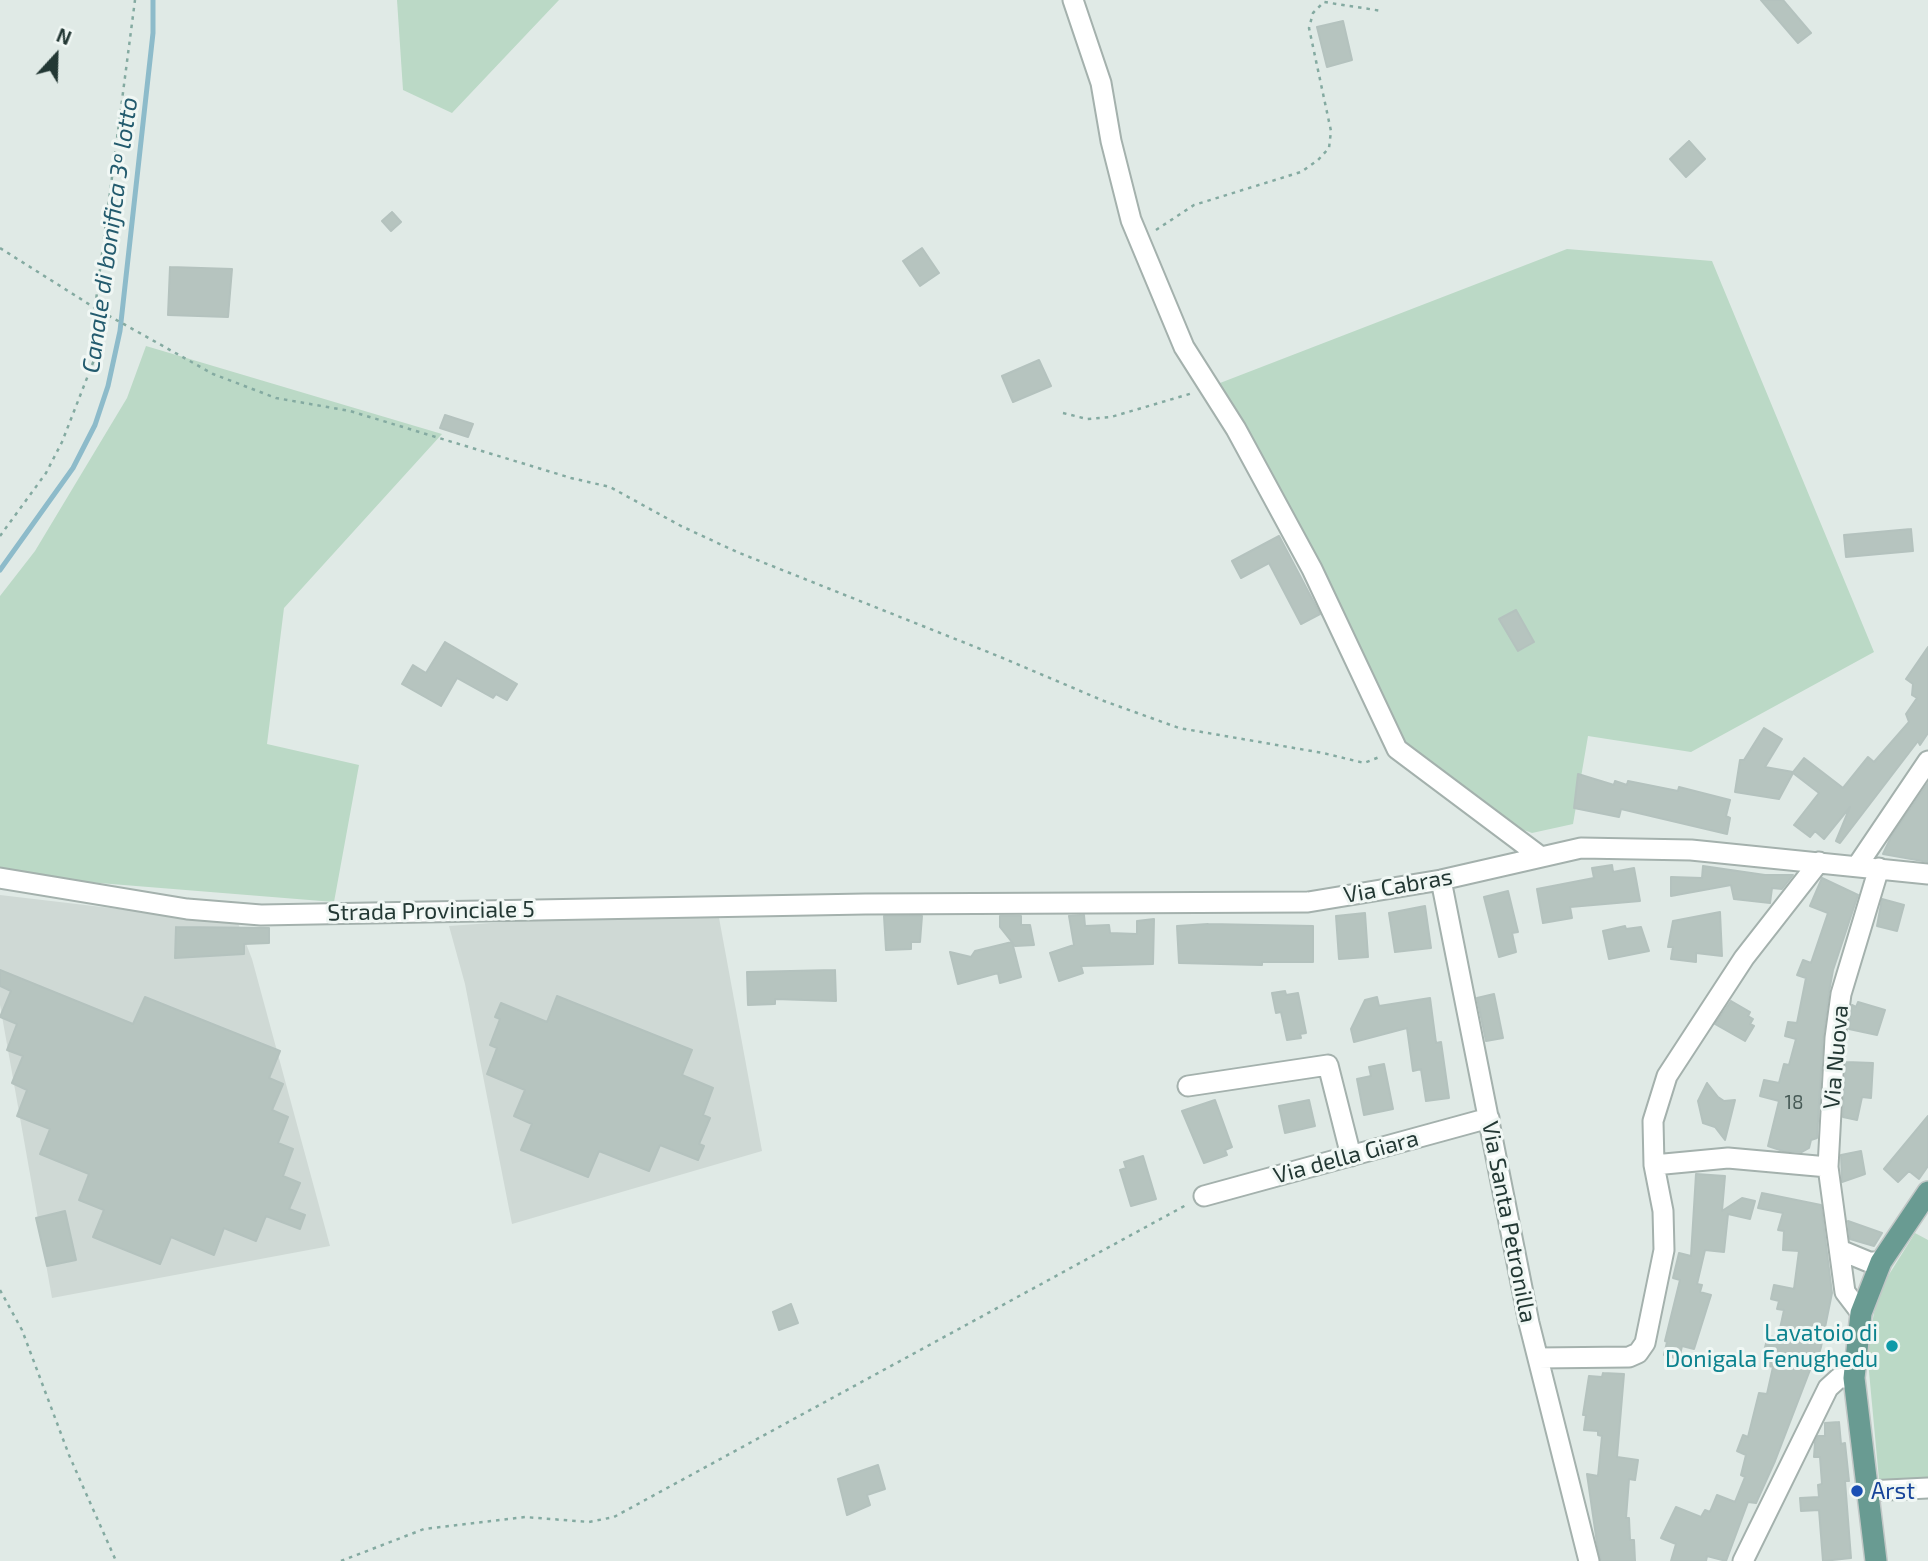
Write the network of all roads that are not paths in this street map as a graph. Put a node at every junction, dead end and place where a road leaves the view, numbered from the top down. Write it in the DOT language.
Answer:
graph roads {
  1 [pos="1073,0"];
  2 [pos="1928,761"];
  3 [pos="1541,857"];
  4 [pos="1819,862"];
  5 [pos="1857,866"];
  6 [pos="1879,868"];
  7 [pos="1928,874"];
  8 [pos="0,878"];
  9 [pos="1441,880"];
  10 [pos="865,904"];
  11 [pos="1188,1086"];
  12 [pos="1489,1118"];
  13 [pos="1352,1156"];
  14 [pos="1654,1165"];
  15 [pos="1828,1167"];
  16 [pos="1928,1192"];
  17 [pos="1204,1196"];
  18 [pos="1840,1250"];
  19 [pos="1881,1262"];
  20 [pos="1861,1313"];
  21 [pos="1538,1358"];
  22 [pos="1854,1378"];
  23 [pos="1928,1488"];
  24 [pos="1867,1491"];
  25 [pos="1589,1561"];
  26 [pos="1743,1561"];
  27 [pos="1876,1561"];
  1 -- 3 [label="street"];
  2 -- 5 [label="street"];
  3 -- 4 [label="street, Via Cabras"];
  3 -- 9 [label="street, Via Cabras"];
  4 -- 5 [label="street, Via Cabras"];
  4 -- 14 [label="street"];
  5 -- 6 [label="street, Via Cabras"];
  6 -- 7 [label="street, Via Cabras"];
  6 -- 15 [label="street, Via Nuova"];
  8 -- 10 [label="street, Strada Provinciale 5"];
  9 -- 10 [label="street, Via Cabras"];
  9 -- 12 [label="street, Via Santa Petronilla"];
  11 -- 13 [label="street"];
  12 -- 13 [label="street, Via della Giara"];
  12 -- 21 [label="street, Via Santa Petronilla"];
  13 -- 17 [label="street, Via della Giara"];
  14 -- 15 [label="street"];
  14 -- 21 [label="street"];
  15 -- 18 [label="street, Via Nuova"];
  16 -- 19 [label="main road"];
  18 -- 19 [label="street"];
  18 -- 20 [label="street, Via Nuova"];
  19 -- 20 [label="main road"];
  20 -- 22 [label="main road"];
  21 -- 25 [label="street, Via Santa Petronilla"];
  22 -- 24 [label="main road"];
  22 -- 26 [label="street"];
  23 -- 24 [label="street"];
  24 -- 27 [label="main road"];
}
